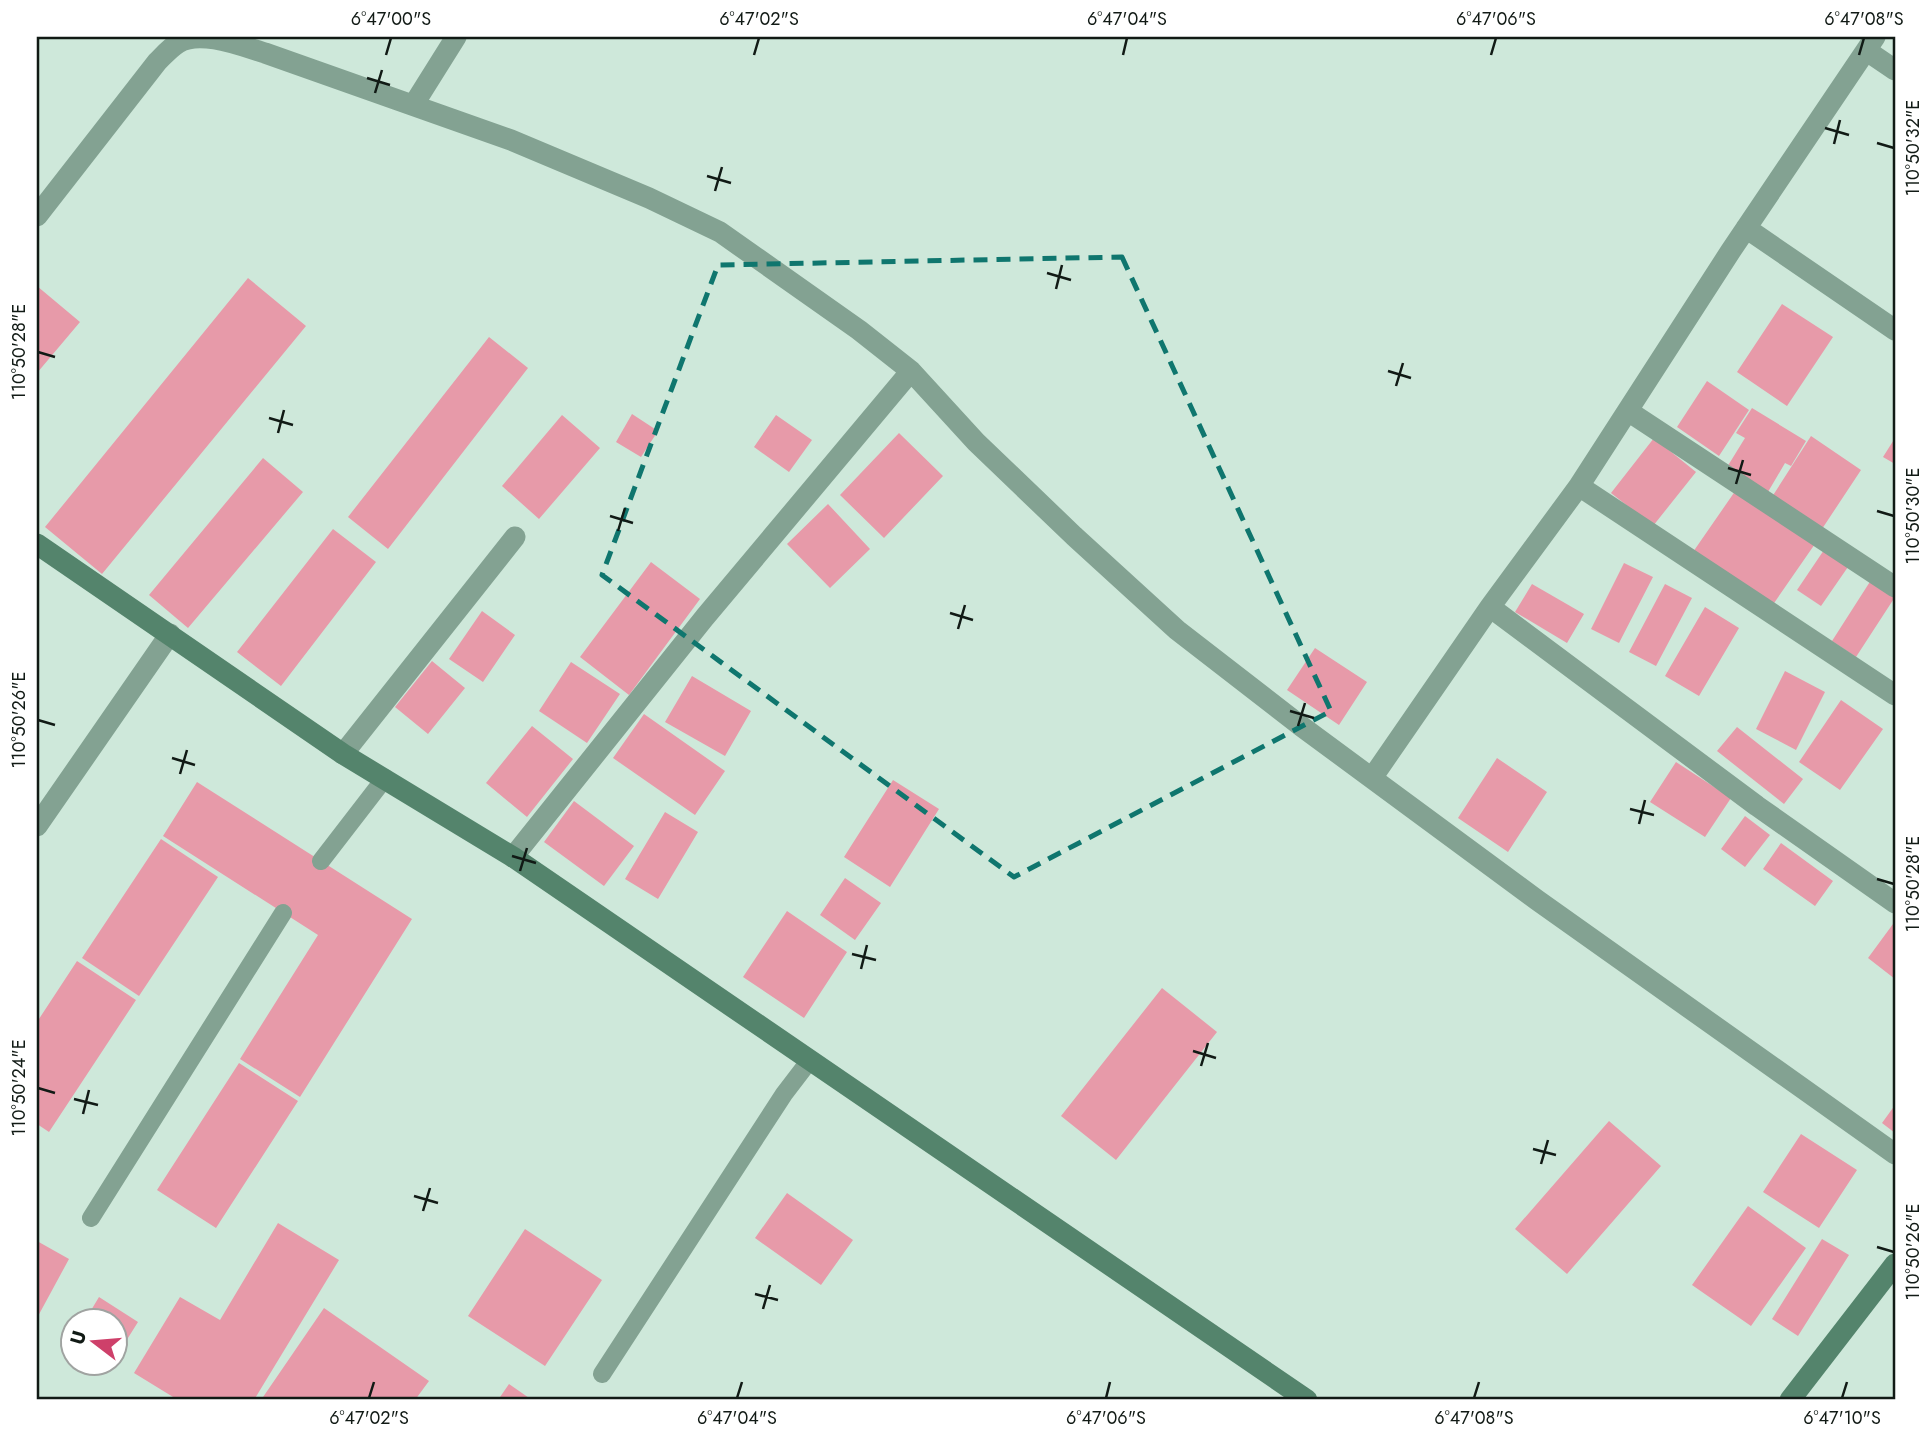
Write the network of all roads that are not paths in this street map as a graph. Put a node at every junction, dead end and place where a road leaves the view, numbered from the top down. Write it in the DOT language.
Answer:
graph roads {
  1 [pos="456,37"];
  2 [pos="1871,44"];
  3 [pos="1895,70"];
  4 [pos="414,104"];
  5 [pos="37,216"];
  6 [pos="1746,228"];
  7 [pos="1895,330"];
  8 [pos="911,371"];
  9 [pos="1628,411"];
  10 [pos="1579,486"];
  11 [pos="515,537"];
  12 [pos="37,544"];
  13 [pos="1895,587"];
  14 [pos="1490,607"];
  15 [pos="170,634"];
  16 [pos="1895,695"];
  17 [pos="343,754"];
  18 [pos="385,778"];
  19 [pos="1372,778"];
  20 [pos="37,826"];
  21 [pos="513,857"];
  22 [pos="321,861"];
  23 [pos="1895,903"];
  24 [pos="283,913"];
  25 [pos="810,1060"];
  26 [pos="1895,1154"];
  27 [pos="91,1218"];
  28 [pos="1895,1264"];
  29 [pos="602,1374"];
  30 [pos="1307,1400"];
  31 [pos="1790,1400"];
  1 -- 4 [label="street"];
  2 -- 3 [label="street"];
  2 -- 6 [label="street"];
  4 -- 5 [label="street"];
  4 -- 8 [label="street"];
  6 -- 7 [label="street"];
  6 -- 9 [label="street"];
  8 -- 19 [label="street"];
  8 -- 21 [label="street"];
  9 -- 10 [label="street"];
  9 -- 13 [label="street"];
  10 -- 14 [label="street"];
  10 -- 16 [label="street"];
  11 -- 17 [label="street"];
  12 -- 15 [label="street"];
  14 -- 19 [label="street"];
  14 -- 23 [label="street"];
  15 -- 17 [label="street"];
  15 -- 20 [label="street"];
  17 -- 18 [label="street"];
  18 -- 21 [label="street"];
  18 -- 22 [label="lane"];
  19 -- 26 [label="street"];
  21 -- 25 [label="street"];
  24 -- 27 [label="lane"];
  25 -- 29 [label="lane"];
  25 -- 30 [label="street"];
  28 -- 31 [label="street"];
}
